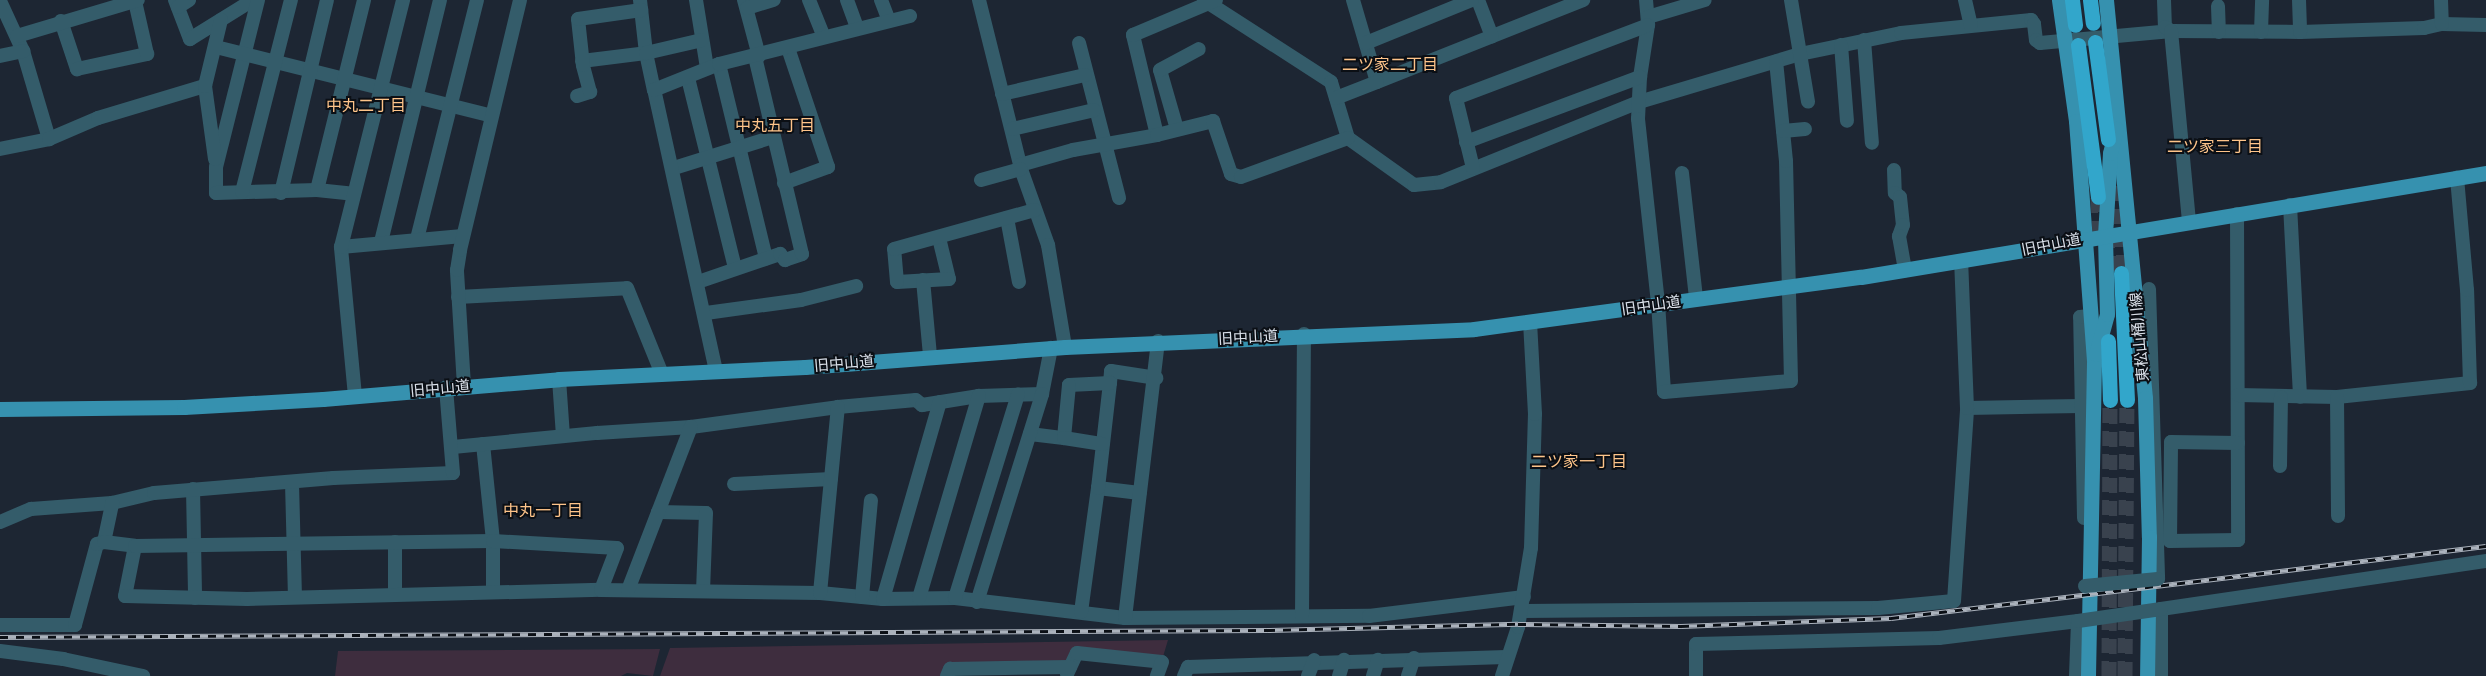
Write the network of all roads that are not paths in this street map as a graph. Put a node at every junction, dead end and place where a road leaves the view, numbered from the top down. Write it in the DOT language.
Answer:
graph roads {
  1 [pos="253,0"];
  2 [pos="258,0"];
  3 [pos="291,0"];
  4 [pos="327,0"];
  5 [pos="364,0"];
  6 [pos="404,0"];
  7 [pos="440,0"];
  8 [pos="478,0"];
  9 [pos="520,0"];
  10 [pos="696,0"];
  11 [pos="774,0"];
  12 [pos="809,0"];
  13 [pos="847,0"];
  14 [pos="881,0"];
  15 [pos="979,0"];
  16 [pos="1472,0"];
  17 [pos="1478,0"];
  18 [pos="1584,0"];
  19 [pos="1646,0"];
  20 [pos="1704,0"];
  21 [pos="1791,0"];
  22 [pos="1965,0"];
  23 [pos="2059,0"];
  24 [pos="2072,0"];
  25 [pos="2090,0"];
  26 [pos="2106,0"];
  27 [pos="2164,0"];
  28 [pos="2262,0"];
  29 [pos="2300,0"];
  30 [pos="2442,0"];
  31 [pos="0,1"];
  32 [pos="136,1"];
  33 [pos="1355,1"];
  34 [pos="181,2"];
  35 [pos="1210,2"];
  36 [pos="745,4"];
  37 [pos="640,5"];
  38 [pos="2218,6"];
  39 [pos="910,16"];
  40 [pos="221,20"];
  41 [pos="1648,20"];
  42 [pos="61,21"];
  43 [pos="889,21"];
  44 [pos="2093,24"];
  45 [pos="2442,24"];
  46 [pos="1971,25"];
  47 [pos="2075,25"];
  48 [pos="2486,25"];
  49 [pos="857,28"];
  50 [pos="2170,31"];
  51 [pos="2219,32"];
  52 [pos="2261,32"];
  53 [pos="2300,32"];
  54 [pos="2111,34"];
  55 [pos="16,36"];
  56 [pos="1492,36"];
  57 [pos="824,37"];
  58 [pos="702,40"];
  59 [pos="1864,40"];
  60 [pos="2095,42"];
  61 [pos="1079,43"];
  62 [pos="1366,43"];
  63 [pos="2072,43"];
  64 [pos="1841,45"];
  65 [pos="216,47"];
  66 [pos="788,48"];
  67 [pos="1199,49"];
  68 [pos="23,51"];
  69 [pos="646,53"];
  70 [pos="246,54"];
  71 [pos="1800,54"];
  72 [pos="0,56"];
  73 [pos="757,57"];
  74 [pos="276,60"];
  75 [pos="582,61"];
  76 [pos="1776,61"];
  77 [pos="713,66"];
  78 [pos="310,69"];
  79 [pos="1086,75"];
  80 [pos="1640,77"];
  81 [pos="688,78"];
  82 [pos="345,79"];
  83 [pos="1377,82"];
  84 [pos="206,86"];
  85 [pos="380,88"];
  86 [pos="654,90"];
  87 [pos="1002,94"];
  88 [pos="577,96"];
  89 [pos="416,97"];
  90 [pos="1336,98"];
  91 [pos="1639,102"];
  92 [pos="1808,102"];
  93 [pos="452,106"];
  94 [pos="1094,110"];
  95 [pos="492,116"];
  96 [pos="2119,118"];
  97 [pos="1847,120"];
  98 [pos="1012,129"];
  99 [pos="1805,129"];
  100 [pos="1177,130"];
  101 [pos="1783,131"];
  102 [pos="1157,135"];
  103 [pos="773,137"];
  104 [pos="1348,138"];
  105 [pos="2108,139"];
  106 [pos="49,140"];
  107 [pos="1466,142"];
  108 [pos="1106,143"];
  109 [pos="1872,143"];
  110 [pos="739,147"];
  111 [pos="0,149"];
  112 [pos="707,157"];
  113 [pos="216,167"];
  114 [pos="1021,167"];
  115 [pos="674,168"];
  116 [pos="1473,168"];
  117 [pos="1894,170"];
  118 [pos="1682,173"];
  119 [pos="2486,173"];
  120 [pos="2457,176"];
  121 [pos="980,180"];
  122 [pos="784,183"];
  123 [pos="317,190"];
  124 [pos="242,192"];
  125 [pos="281,192"];
  126 [pos="353,194"];
  127 [pos="2098,197"];
  128 [pos="1119,198"];
  129 [pos="2290,205"];
  130 [pos="1035,210"];
  131 [pos="2237,214"];
  132 [pos="1007,218"];
  133 [pos="2189,222"];
  134 [pos="2129,231"];
  135 [pos="2105,234"];
  136 [pos="463,236"];
  137 [pos="940,238"];
  138 [pos="2084,238"];
  139 [pos="417,239"];
  140 [pos="381,242"];
  141 [pos="341,247"];
  142 [pos="766,258"];
  143 [pos="1961,261"];
  144 [pos="735,268"];
  145 [pos="1905,270"];
  146 [pos="2121,272"];
  147 [pos="923,280"];
  148 [pos="698,282"];
  149 [pos="1019,282"];
  150 [pos="856,286"];
  151 [pos="1786,287"];
  152 [pos="2149,289"];
  153 [pos="458,297"];
  154 [pos="1696,298"];
  155 [pos="1658,304"];
  156 [pos="706,313"];
  157 [pos="2089,316"];
  158 [pos="1530,322"];
  159 [pos="1304,334"];
  160 [pos="2145,336"];
  161 [pos="1158,341"];
  162 [pos="2108,342"];
  163 [pos="1058,347"];
  164 [pos="930,356"];
  165 [pos="2094,363"];
  166 [pos="716,371"];
  167 [pos="662,374"];
  168 [pos="1156,378"];
  169 [pos="559,379"];
  170 [pos="1110,383"];
  171 [pos="464,386"];
  172 [pos="446,387"];
  173 [pos="1042,394"];
  174 [pos="1018,395"];
  175 [pos="2238,395"];
  176 [pos="356,396"];
  177 [pos="979,396"];
  178 [pos="2281,397"];
  179 [pos="2300,397"];
  180 [pos="2337,397"];
  181 [pos="2110,400"];
  182 [pos="2127,400"];
  183 [pos="940,402"];
  184 [pos="2082,406"];
  185 [pos="838,407"];
  186 [pos="1967,408"];
  187 [pos="0,409"];
  188 [pos="691,427"];
  189 [pos="1030,434"];
  190 [pos="563,436"];
  191 [pos="1064,438"];
  192 [pos="2156,442"];
  193 [pos="2171,442"];
  194 [pos="2238,443"];
  195 [pos="483,444"];
  196 [pos="1103,444"];
  197 [pos="453,447"];
  198 [pos="2280,466"];
  199 [pos="831,479"];
  200 [pos="292,483"];
  201 [pos="734,484"];
  202 [pos="1098,488"];
  203 [pos="193,489"];
  204 [pos="1140,492"];
  205 [pos="871,500"];
  206 [pos="112,503"];
  207 [pos="658,512"];
  208 [pos="2338,516"];
  209 [pos="0,522"];
  210 [pos="493,540"];
  211 [pos="2164,541"];
  212 [pos="104,542"];
  213 [pos="395,542"];
  214 [pos="294,544"];
  215 [pos="194,545"];
  216 [pos="135,546"];
  217 [pos="2486,561"];
  218 [pos="601,590"];
  219 [pos="628,590"];
  220 [pos="703,591"];
  221 [pos="493,592"];
  222 [pos="395,593"];
  223 [pos="820,593"];
  224 [pos="295,596"];
  225 [pos="862,597"];
  226 [pos="195,598"];
  227 [pos="919,598"];
  228 [pos="954,598"];
  229 [pos="883,599"];
  230 [pos="977,602"];
  231 [pos="1523,604"];
  232 [pos="2161,609"];
  233 [pos="1081,612"];
  234 [pos="1302,616"];
  235 [pos="1125,618"];
  236 [pos="2078,622"];
  237 [pos="0,625"];
  238 [pos="0,651"];
  239 [pos="1506,657"];
  240 [pos="1414,658"];
  241 [pos="1314,660"];
  242 [pos="1344,660"];
  243 [pos="1378,660"];
  244 [pos="1272,662"];
  245 [pos="1230,670"];
  246 [pos="1068,672"];
  247 [pos="139,675"];
  248 [pos="947,676"];
  249 [pos="1156,676"];
  250 [pos="1184,676"];
  251 [pos="1266,676"];
  252 [pos="1308,676"];
  253 [pos="1339,676"];
  254 [pos="1373,676"];
  255 [pos="1408,676"];
  256 [pos="1502,676"];
  257 [pos="1696,676"];
  258 [pos="2076,676"];
  259 [pos="2088,676"];
  260 [pos="2147,676"];
  261 [pos="2161,676"];
  1 -- 40 [label="street"];
  2 -- 70 [label="street"];
  3 -- 74 [label="street"];
  4 -- 78 [label="street"];
  5 -- 82 [label="street"];
  6 -- 85 [label="street"];
  7 -- 89 [label="street"];
  8 -- 93 [label="street"];
  9 -- 95 [label="street"];
  10 -- 58 [label="street"];
  11 -- 36 [label="street"];
  12 -- 57 [label="street"];
  13 -- 49 [label="street"];
  14 -- 43 [label="street"];
  15 -- 87 [label="street"];
  16 -- 62 [label="street"];
  17 -- 56 [label="street"];
  18 -- 56 [label="street"];
  19 -- 41 [label="street"];
  20 -- 41 [label="street"];
  21 -- 71 [label="street"];
  22 -- 46 [label="street"];
  23 -- 63 [label="main road"];
  24 -- 47 [label="highway"];
  25 -- 44 [label="highway"];
  26 -- 54 [label="main road, 東松山桶川線"];
  27 -- 50 [label="street"];
  28 -- 52 [label="street"];
  29 -- 53 [label="street"];
  30 -- 45 [label="street"];
  31 -- 55 [label="street"];
  32 -- 42 [label="street"];
  32 -- 42 [label="street"];
  33 -- 62 [label="street"];
  34 -- 40 [label="street"];
  35 -- 90 [label="street"];
  35 -- 102 [label="street"];
  36 -- 73 [label="street"];
  37 -- 69 [label="street"];
  37 -- 75 [label="street"];
  38 -- 51 [label="street"];
  39 -- 43 [label="street"];
  40 -- 65 [label="street"];
  41 -- 80 [label="street"];
  41 -- 107 [label="street"];
  42 -- 55 [label="street"];
  43 -- 49 [label="street"];
  45 -- 48 [label="street"];
  45 -- 53 [label="street"];
  46 -- 59 [label="street"];
  46 -- 63 [label="street"];
  49 -- 57 [label="street"];
  50 -- 51 [label="street"];
  50 -- 54 [label="street"];
  50 -- 133 [label="street"];
  51 -- 52 [label="street"];
  52 -- 53 [label="street"];
  54 -- 63 [label="street"];
  54 -- 96 [label="main road, 東松山桶川線"];
  55 -- 68 [label="street"];
  56 -- 83 [label="street"];
  57 -- 66 [label="street"];
  58 -- 69 [label="street"];
  58 -- 77 [label="street"];
  59 -- 64 [label="street"];
  59 -- 109 [label="street"];
  60 -- 105 [label="highway"];
  61 -- 79 [label="street"];
  62 -- 83 [label="street"];
  63 -- 127 [label="highway"];
  63 -- 138 [label="main road"];
  64 -- 71 [label="street"];
  64 -- 97 [label="street"];
  65 -- 70 [label="street"];
  65 -- 84 [label="street"];
  66 -- 73 [label="street"];
  66 -- 122 [label="street"];
  67 -- 100 [label="street"];
  68 -- 72 [label="street"];
  68 -- 106 [label="street"];
  69 -- 75 [label="street"];
  69 -- 86 [label="street"];
  70 -- 74 [label="street"];
  70 -- 113 [label="street"];
  71 -- 76 [label="street"];
  71 -- 92 [label="street"];
  73 -- 77 [label="street"];
  73 -- 103 [label="street"];
  74 -- 78 [label="street"];
  74 -- 124 [label="street"];
  75 -- 88 [label="street"];
  76 -- 91 [label="street"];
  76 -- 101 [label="street"];
  77 -- 81 [label="street"];
  77 -- 110 [label="street"];
  78 -- 82 [label="street"];
  78 -- 125 [label="street"];
  79 -- 87 [label="street"];
  79 -- 94 [label="street"];
  80 -- 91 [label="street"];
  80 -- 107 [label="street"];
  81 -- 86 [label="street"];
  81 -- 112 [label="street"];
  82 -- 85 [label="street"];
  82 -- 123 [label="street"];
  83 -- 90 [label="street"];
  84 -- 106 [label="street"];
  84 -- 113 [label="street"];
  85 -- 89 [label="street"];
  85 -- 126 [label="street"];
  86 -- 115 [label="street"];
  87 -- 98 [label="street"];
  89 -- 93 [label="street"];
  89 -- 140 [label="street"];
  90 -- 104 [label="street"];
  91 -- 116 [label="street"];
  91 -- 155 [label="street"];
  93 -- 95 [label="street"];
  93 -- 139 [label="street"];
  94 -- 98 [label="street"];
  94 -- 108 [label="street"];
  95 -- 136 [label="street"];
  96 -- 134 [label="main road, 東松山桶川線"];
  96 -- 135 [label="main road"];
  98 -- 114 [label="street"];
  99 -- 101 [label="street"];
  100 -- 102 [label="street"];
  100 -- 104 [label="street"];
  101 -- 151 [label="street"];
  102 -- 108 [label="street"];
  103 -- 110 [label="street"];
  103 -- 122 [label="street"];
  104 -- 116 [label="street"];
  106 -- 111 [label="street"];
  107 -- 116 [label="street"];
  108 -- 114 [label="street"];
  108 -- 128 [label="street"];
  110 -- 112 [label="street"];
  110 -- 142 [label="street"];
  112 -- 115 [label="street"];
  112 -- 144 [label="street"];
  113 -- 124 [label="street"];
  114 -- 121 [label="street"];
  114 -- 130 [label="street"];
  115 -- 148 [label="street"];
  117 -- 145 [label="street"];
  118 -- 154 [label="street"];
  119 -- 120 [label="main road, 旧中山道"];
  120 -- 129 [label="main road, 旧中山道"];
  120 -- 180 [label="street"];
  122 -- 142 [label="street"];
  123 -- 125 [label="street"];
  123 -- 126 [label="street"];
  124 -- 125 [label="street"];
  126 -- 141 [label="street"];
  129 -- 131 [label="main road, 旧中山道"];
  129 -- 179 [label="street"];
  130 -- 132 [label="street"];
  130 -- 163 [label="street"];
  131 -- 133 [label="main road, 旧中山道"];
  131 -- 175 [label="street"];
  132 -- 137 [label="street"];
  132 -- 149 [label="street"];
  133 -- 134 [label="main road, 旧中山道"];
  134 -- 135 [label="main road, 旧中山道"];
  134 -- 160 [label="main road, 東松山桶川線"];
  135 -- 138 [label="main road, 旧中山道"];
  135 -- 165 [label="main road"];
  136 -- 139 [label="street"];
  136 -- 153 [label="street"];
  137 -- 147 [label="street"];
  137 -- 147 [label="street"];
  138 -- 143 [label="main road, 旧中山道"];
  138 -- 157 [label="main road"];
  139 -- 140 [label="street"];
  140 -- 141 [label="street"];
  141 -- 176 [label="street"];
  142 -- 144 [label="street"];
  143 -- 145 [label="main road, 旧中山道"];
  143 -- 186 [label="street"];
  144 -- 148 [label="street"];
  145 -- 151 [label="main road, 旧中山道"];
  146 -- 182 [label="highway"];
  147 -- 164 [label="street"];
  148 -- 156 [label="street"];
  150 -- 156 [label="street"];
  151 -- 154 [label="main road, 旧中山道"];
  151 -- 155 [label="street"];
  152 -- 160 [label="street"];
  153 -- 167 [label="street"];
  153 -- 171 [label="street"];
  154 -- 155 [label="main road, 旧中山道"];
  155 -- 158 [label="main road, 旧中山道"];
  156 -- 166 [label="street"];
  157 -- 165 [label="main road"];
  157 -- 184 [label="street"];
  158 -- 159 [label="main road, 旧中山道"];
  158 -- 231 [label="street"];
  159 -- 161 [label="main road, 旧中山道"];
  159 -- 234 [label="street"];
  160 -- 192 [label="street"];
  160 -- 260 [label="main road, 東松山桶川線"];
  161 -- 163 [label="main road, 旧中山道"];
  161 -- 168 [label="street"];
  162 -- 181 [label="highway"];
  163 -- 164 [label="main road, 旧中山道"];
  163 -- 173 [label="street"];
  164 -- 166 [label="main road, 旧中山道"];
  165 -- 259 [label="main road"];
  166 -- 167 [label="main road, 旧中山道"];
  167 -- 169 [label="main road, 旧中山道"];
  168 -- 170 [label="street"];
  168 -- 204 [label="street"];
  169 -- 171 [label="main road, 旧中山道"];
  169 -- 190 [label="street"];
  170 -- 191 [label="street"];
  170 -- 196 [label="street"];
  171 -- 172 [label="main road, 旧中山道"];
  172 -- 176 [label="main road, 旧中山道"];
  172 -- 197 [label="street"];
  173 -- 174 [label="street"];
  173 -- 189 [label="street"];
  174 -- 177 [label="street"];
  174 -- 228 [label="street"];
  175 -- 178 [label="street"];
  175 -- 194 [label="street"];
  176 -- 187 [label="main road, 旧中山道"];
  177 -- 183 [label="street"];
  177 -- 227 [label="street"];
  178 -- 179 [label="street"];
  178 -- 198 [label="street"];
  179 -- 180 [label="street"];
  180 -- 208 [label="street"];
  183 -- 185 [label="street"];
  183 -- 229 [label="street"];
  184 -- 186 [label="street"];
  184 -- 211 [label="street, bridge"];
  185 -- 188 [label="street"];
  185 -- 199 [label="street"];
  186 -- 231 [label="street"];
  188 -- 190 [label="street"];
  188 -- 207 [label="street"];
  189 -- 191 [label="street"];
  189 -- 230 [label="street"];
  190 -- 195 [label="street"];
  191 -- 196 [label="street"];
  192 -- 193 [label="street"];
  192 -- 211 [label="street"];
  193 -- 194 [label="street"];
  193 -- 211 [label="street"];
  194 -- 211 [label="street"];
  195 -- 197 [label="street"];
  195 -- 210 [label="street"];
  196 -- 202 [label="street"];
  197 -- 200 [label="street"];
  199 -- 201 [label="street"];
  199 -- 223 [label="street"];
  200 -- 203 [label="street"];
  200 -- 214 [label="street"];
  202 -- 204 [label="street"];
  202 -- 233 [label="street"];
  203 -- 206 [label="street"];
  203 -- 215 [label="street"];
  204 -- 235 [label="street"];
  205 -- 225 [label="street"];
  206 -- 209 [label="street"];
  206 -- 212 [label="street"];
  207 -- 219 [label="street"];
  207 -- 220 [label="street"];
  210 -- 213 [label="street"];
  210 -- 218 [label="street"];
  210 -- 221 [label="street"];
  212 -- 216 [label="street"];
  212 -- 237 [label="street"];
  213 -- 214 [label="street"];
  213 -- 222 [label="street"];
  214 -- 215 [label="street"];
  214 -- 224 [label="street"];
  215 -- 216 [label="street"];
  215 -- 226 [label="street"];
  216 -- 226 [label="street"];
  217 -- 232 [label="street"];
  218 -- 219 [label="street"];
  218 -- 221 [label="street"];
  219 -- 220 [label="street"];
  220 -- 223 [label="street"];
  221 -- 222 [label="street"];
  222 -- 224 [label="street"];
  223 -- 225 [label="street"];
  224 -- 226 [label="street"];
  225 -- 229 [label="street"];
  227 -- 228 [label="street"];
  227 -- 229 [label="street"];
  228 -- 230 [label="street"];
  230 -- 233 [label="street"];
  231 -- 234 [label="street"];
  231 -- 239 [label="street"];
  232 -- 236 [label="street, bridge"];
  232 -- 261 [label="street"];
  233 -- 235 [label="street"];
  234 -- 235 [label="street"];
  236 -- 257 [label="street"];
  236 -- 258 [label="street"];
  238 -- 247 [label="street"];
  239 -- 240 [label="street"];
  239 -- 256 [label="street"];
  240 -- 243 [label="street"];
  240 -- 255 [label="street"];
  241 -- 242 [label="street"];
  241 -- 244 [label="street"];
  241 -- 252 [label="street"];
  242 -- 243 [label="street"];
  242 -- 253 [label="street"];
  243 -- 254 [label="street"];
  244 -- 245 [label="street"];
  244 -- 251 [label="street"];
  245 -- 250 [label="street"];
  246 -- 248 [label="street"];
  246 -- 249 [label="street"];
}
